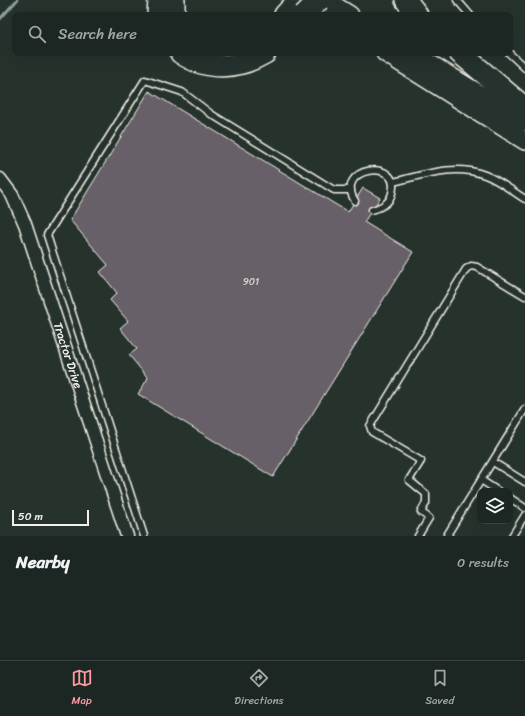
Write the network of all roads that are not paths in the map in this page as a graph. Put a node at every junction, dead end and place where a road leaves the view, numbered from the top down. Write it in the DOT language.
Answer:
graph roads {
  1 [pos="159,0"];
  2 [pos="174,0"];
  3 [pos="300,0"];
  4 [pos="319,0"];
  5 [pos="326,0"];
  6 [pos="406,0"];
  7 [pos="457,0"];
  8 [pos="158,12"];
  9 [pos="174,12"];
  10 [pos="288,12"];
  11 [pos="307,12"];
  12 [pos="320,12"];
  13 [pos="345,12"];
  14 [pos="415,12"];
  15 [pos="467,12"];
  16 [pos="187,56"];
  17 [pos="259,56"];
  18 [pos="390,56"];
  19 [pos="418,56"];
  20 [pos="464,56"];
  21 [pos="512,56"];
  22 [pos="525,68"];
  23 [pos="525,108"];
  24 [pos="525,122"];
  25 [pos="525,141"];
  26 [pos="0,180"];
  27 [pos="393,182"];
  28 [pos="351,190"];
  29 [pos="525,199"];
  30 [pos="355,201"];
  31 [pos="372,210"];
  32 [pos="525,296"];
  33 [pos="525,409"];
  34 [pos="493,462"];
  35 [pos="481,480"];
  36 [pos="525,482"];
  37 [pos="493,488"];
  38 [pos="513,500"];
  39 [pos="525,508"];
  40 [pos="525,515"];
  41 [pos="127,536"];
  42 [pos="144,536"];
  43 [pos="418,536"];
  44 [pos="449,536"];
  45 [pos="512,536"];
  1 -- 8 [label="highway"];
  2 -- 9 [label="highway"];
  3 -- 10 [label="highway"];
  3 -- 12 [label="main road"];
  4 -- 11 [label="highway, bridge"];
  5 -- 13 [label="main road"];
  6 -- 14 [label="highway"];
  7 -- 15 [label="lane"];
  16 -- 17 [label="highway"];
  18 -- 25 [label="main road"];
  19 -- 24 [label="main road"];
  20 -- 23 [label="highway"];
  21 -- 22 [label="lane"];
  26 -- 41 [label="street, Tractor Drive"];
  27 -- 28 [label="lane"];
  27 -- 29 [label="lane"];
  27 -- 31 [label="lane"];
  28 -- 30 [label="lane"];
  28 -- 42 [label="lane"];
  32 -- 43 [label="lane"];
  33 -- 34 [label="lane"];
  34 -- 35 [label="lane"];
  34 -- 36 [label="lane"];
  35 -- 37 [label="lane"];
  35 -- 44 [label="lane"];
  38 -- 39 [label="lane"];
  40 -- 45 [label="lane"];
}
